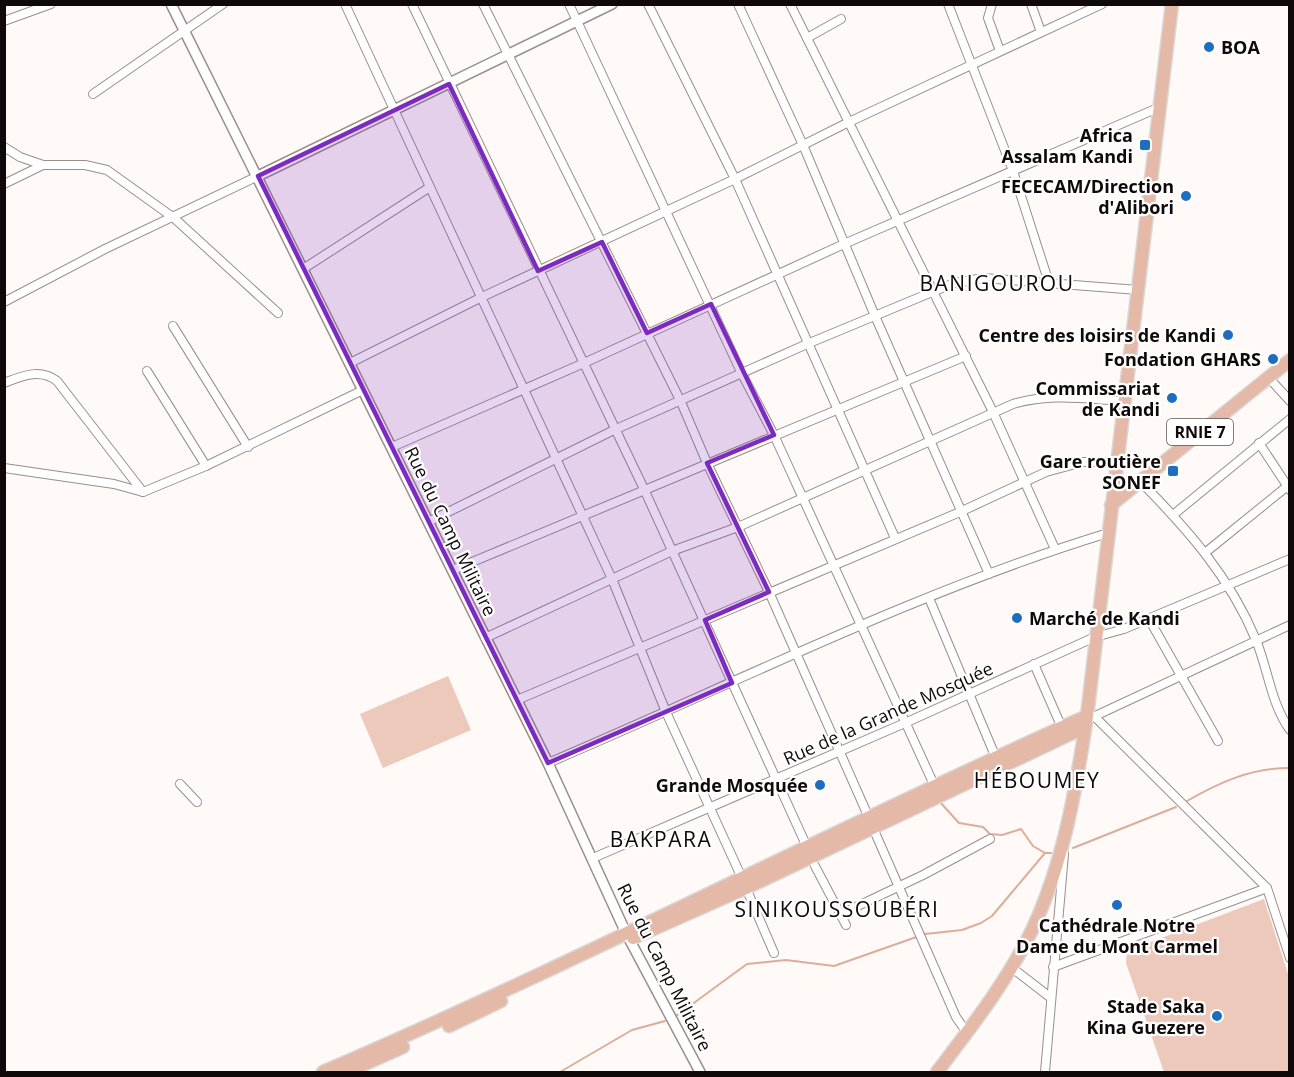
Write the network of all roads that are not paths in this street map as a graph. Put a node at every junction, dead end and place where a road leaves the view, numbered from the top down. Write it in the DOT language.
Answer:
graph roads {
  1 [pos="51,4"];
  2 [pos="171,4"];
  3 [pos="222,4"];
  4 [pos="345,4"];
  5 [pos="412,4"];
  6 [pos="483,4"];
  7 [pos="569,4"];
  8 [pos="612,4"];
  9 [pos="648,4"];
  10 [pos="738,4"];
  11 [pos="790,4"];
  12 [pos="948,4"];
  13 [pos="992,4"];
  14 [pos="1031,4"];
  15 [pos="1102,4"];
  16 [pos="1172,4"];
  17 [pos="1088,7"];
  18 [pos="841,19"];
  19 [pos="4,21"];
  20 [pos="577,21"];
  21 [pos="183,30"];
  22 [pos="1041,32"];
  23 [pos="807,38"];
  24 [pos="1000,51"];
  25 [pos="508,55"];
  26 [pos="972,63"];
  27 [pos="449,84"];
  28 [pos="93,94"];
  29 [pos="1160,107"];
  30 [pos="394,110"];
  31 [pos="849,122"];
  32 [pos="803,145"];
  33 [pos="4,147"];
  34 [pos="43,165"];
  35 [pos="1013,171"];
  36 [pos="258,176"];
  37 [pos="735,179"];
  38 [pos="4,184"];
  39 [pos="430,188"];
  40 [pos="666,211"];
  41 [pos="174,218"];
  42 [pos="897,222"];
  43 [pos="602,242"];
  44 [pos="844,244"];
  45 [pos="303,269"];
  46 [pos="538,271"];
  47 [pos="775,274"];
  48 [pos="1049,283"];
  49 [pos="1138,290"];
  50 [pos="934,292"];
  51 [pos="482,297"];
  52 [pos="4,302"];
  53 [pos="711,304"];
  54 [pos="278,313"];
  55 [pos="875,316"];
  56 [pos="173,326"];
  57 [pos="647,333"];
  58 [pos="807,344"];
  59 [pos="966,356"];
  60 [pos="1290,360"];
  61 [pos="351,363"];
  62 [pos="584,363"];
  63 [pos="147,371"];
  64 [pos="742,374"];
  65 [pos="1268,377"];
  66 [pos="904,381"];
  67 [pos="4,383"];
  68 [pos="363,390"];
  69 [pos="523,390"];
  70 [pos="1125,401"];
  71 [pos="1290,401"];
  72 [pos="681,402"];
  73 [pos="837,409"];
  74 [pos="993,412"];
  75 [pos="1290,418"];
  76 [pos="614,430"];
  77 [pos="774,435"];
  78 [pos="929,441"];
  79 [pos="1259,443"];
  80 [pos="248,447"];
  81 [pos="392,447"];
  82 [pos="554,458"];
  83 [pos="1116,462"];
  84 [pos="707,463"];
  85 [pos="206,466"];
  86 [pos="4,468"];
  87 [pos="864,469"];
  88 [pos="1022,482"];
  89 [pos="1141,482"];
  90 [pos="1289,486"];
  91 [pos="644,489"];
  92 [pos="143,492"];
  93 [pos="802,498"];
  94 [pos="1112,505"];
  95 [pos="960,512"];
  96 [pos="1173,515"];
  97 [pos="582,516"];
  98 [pos="429,521"];
  99 [pos="738,527"];
  100 [pos="1108,533"];
  101 [pos="894,538"];
  102 [pos="1055,549"];
  103 [pos="672,551"];
  104 [pos="1206,552"];
  105 [pos="1290,559"];
  106 [pos="835,565"];
  107 [pos="453,570"];
  108 [pos="989,574"];
  109 [pos="612,579"];
  110 [pos="1228,584"];
  111 [pos="769,592"];
  112 [pos="929,598"];
  113 [pos="1149,619"];
  114 [pos="705,620"];
  115 [pos="1290,625"];
  116 [pos="861,627"];
  117 [pos="1095,637"];
  118 [pos="485,638"];
  119 [pos="1256,641"];
  120 [pos="641,647"];
  121 [pos="796,654"];
  122 [pos="1034,664"];
  123 [pos="1179,676"];
  124 [pos="732,683"];
  125 [pos="969,693"];
  126 [pos="517,700"];
  127 [pos="666,712"];
  128 [pos="1089,720"];
  129 [pos="905,723"];
  130 [pos="1062,728"];
  131 [pos="1290,730"];
  132 [pos="1218,741"];
  133 [pos="839,751"];
  134 [pos="996,758"];
  135 [pos="548,763"];
  136 [pos="776,779"];
  137 [pos="180,784"];
  138 [pos="935,788"];
  139 [pos="197,802"];
  140 [pos="710,809"];
  141 [pos="871,823"];
  142 [pos="990,839"];
  143 [pos="1065,841"];
  144 [pos="807,847"];
  145 [pos="593,858"];
  146 [pos="815,866"];
  147 [pos="744,882"];
  148 [pos="899,886"];
  149 [pos="1267,888"];
  150 [pos="841,914"];
  151 [pos="846,925"];
  152 [pos="627,937"];
  153 [pos="774,953"];
  154 [pos="1290,957"];
  155 [pos="1053,966"];
  156 [pos="1011,967"];
  157 [pos="1051,998"];
  158 [pos="967,1033"];
  159 [pos="323,1072"];
  160 [pos="347,1072"];
  161 [pos="700,1072"];
  162 [pos="937,1072"];
  163 [pos="1045,1072"];
  1 -- 19 [label="street"];
  2 -- 21 [label="street, Rue du Camp Militaire"];
  3 -- 21 [label="street"];
  4 -- 30 [label="street"];
  5 -- 27 [label="street"];
  6 -- 25 [label="street"];
  7 -- 20 [label="street"];
  8 -- 20 [label="street"];
  9 -- 37 [label="street"];
  10 -- 32 [label="street"];
  11 -- 23 [label="street"];
  12 -- 26 [label="street"];
  13 -- 24 [label="street"];
  14 -- 22 [label="street"];
  15 -- 17 [label="street"];
  16 -- 29 [label="main road"];
  17 -- 22 [label="street"];
  18 -- 23 [label="street"];
  20 -- 25 [label="street"];
  20 -- 40 [label="street"];
  21 -- 28 [label="street"];
  21 -- 36 [label="street, Rue du Camp Militaire"];
  22 -- 24 [label="street"];
  23 -- 31 [label="street"];
  24 -- 26 [label="street"];
  25 -- 27 [label="street"];
  25 -- 43 [label="street"];
  26 -- 31 [label="street"];
  26 -- 35 [label="street"];
  27 -- 30 [label="street"];
  27 -- 46 [label="street"];
  29 -- 35 [label="street"];
  29 -- 49 [label="main road"];
  30 -- 36 [label="street"];
  30 -- 39 [label="street"];
  31 -- 32 [label="street"];
  31 -- 42 [label="street"];
  32 -- 37 [label="street"];
  32 -- 44 [label="street"];
  33 -- 34 [label="street"];
  34 -- 38 [label="street"];
  34 -- 41 [label="street"];
  35 -- 42 [label="street"];
  35 -- 48 [label="street"];
  36 -- 41 [label="street"];
  36 -- 45 [label="street, Rue du Camp Militaire"];
  37 -- 40 [label="street"];
  37 -- 47 [label="street"];
  39 -- 45 [label="street"];
  39 -- 51 [label="street"];
  40 -- 43 [label="street"];
  40 -- 53 [label="street"];
  41 -- 52 [label="street"];
  41 -- 54 [label="street"];
  42 -- 44 [label="street"];
  42 -- 50 [label="street"];
  43 -- 46 [label="street"];
  43 -- 57 [label="street"];
  44 -- 47 [label="street"];
  44 -- 55 [label="street"];
  45 -- 61 [label="street, Rue du Camp Militaire"];
  46 -- 51 [label="street"];
  46 -- 62 [label="street"];
  47 -- 53 [label="street"];
  47 -- 58 [label="street"];
  48 -- 49 [label="street"];
  48 -- 50 [label="street"];
  49 -- 70 [label="main road"];
  50 -- 55 [label="street"];
  50 -- 59 [label="street"];
  51 -- 61 [label="street"];
  51 -- 69 [label="street"];
  53 -- 57 [label="street"];
  53 -- 64 [label="street"];
  55 -- 58 [label="street"];
  55 -- 66 [label="street"];
  56 -- 80 [label="street"];
  57 -- 62 [label="street"];
  57 -- 72 [label="street"];
  58 -- 64 [label="street"];
  58 -- 73 [label="street"];
  59 -- 66 [label="street"];
  59 -- 74 [label="street"];
  60 -- 65 [label="main road, RNIE 7 / RNIE 7"];
  61 -- 68 [label="street, Rue du Camp Militaire"];
  62 -- 69 [label="street"];
  62 -- 76 [label="street"];
  63 -- 85 [label="street"];
  64 -- 72 [label="street"];
  64 -- 77 [label="street"];
  65 -- 71 [label="street"];
  65 -- 89 [label="main road, RNIE 7 / RNIE 7"];
  66 -- 73 [label="street"];
  66 -- 78 [label="street"];
  67 -- 92 [label="street"];
  68 -- 80 [label="street"];
  68 -- 81 [label="street, Rue du Camp Militaire"];
  69 -- 81 [label="street"];
  69 -- 82 [label="street"];
  70 -- 74 [label="street"];
  70 -- 83 [label="main road"];
  72 -- 76 [label="street"];
  72 -- 84 [label="street"];
  73 -- 77 [label="street"];
  73 -- 87 [label="street"];
  74 -- 78 [label="street"];
  74 -- 88 [label="street"];
  75 -- 79 [label="street"];
  76 -- 82 [label="street"];
  76 -- 91 [label="street"];
  77 -- 84 [label="street"];
  77 -- 93 [label="street"];
  78 -- 87 [label="street"];
  78 -- 95 [label="street"];
  79 -- 90 [label="street"];
  79 -- 96 [label="street"];
  80 -- 85 [label="street"];
  81 -- 98 [label="street, Rue du Camp Militaire"];
  82 -- 97 [label="street"];
  82 -- 98 [label="street"];
  83 -- 88 [label="street"];
  83 -- 94 [label="main road"];
  84 -- 91 [label="street"];
  84 -- 99 [label="street"];
  85 -- 92 [label="street"];
  86 -- 92 [label="street"];
  87 -- 93 [label="street"];
  87 -- 101 [label="street"];
  88 -- 95 [label="street"];
  88 -- 102 [label="street"];
  89 -- 94 [label="main road, RNIE 7 / RNIE 7"];
  89 -- 96 [label="street"];
  90 -- 104 [label="street"];
  91 -- 97 [label="street"];
  91 -- 103 [label="street"];
  93 -- 99 [label="street"];
  93 -- 106 [label="street"];
  94 -- 100 [label="main road"];
  95 -- 101 [label="street"];
  95 -- 108 [label="street"];
  96 -- 104 [label="street"];
  97 -- 107 [label="street"];
  97 -- 109 [label="street"];
  98 -- 107 [label="street, Rue du Camp Militaire"];
  99 -- 103 [label="street"];
  99 -- 111 [label="street"];
  100 -- 102 [label="street"];
  100 -- 117 [label="main road"];
  101 -- 106 [label="street"];
  102 -- 108 [label="street"];
  103 -- 109 [label="street"];
  103 -- 114 [label="street"];
  104 -- 110 [label="street"];
  105 -- 110 [label="street, Rue de la Grande Mosquée"];
  106 -- 111 [label="street"];
  106 -- 116 [label="street"];
  107 -- 118 [label="street, Rue du Camp Militaire"];
  108 -- 112 [label="street"];
  109 -- 118 [label="street"];
  109 -- 120 [label="street"];
  110 -- 113 [label="street, Rue de la Grande Mosquée"];
  110 -- 119 [label="street"];
  111 -- 114 [label="street"];
  111 -- 121 [label="street"];
  112 -- 116 [label="street"];
  112 -- 125 [label="street"];
  113 -- 117 [label="street, Rue de la Grande Mosquée"];
  113 -- 123 [label="street"];
  114 -- 120 [label="street"];
  114 -- 124 [label="street"];
  115 -- 119 [label="street"];
  116 -- 121 [label="street"];
  116 -- 129 [label="street"];
  117 -- 122 [label="street, Rue de la Grande Mosquée"];
  117 -- 128 [label="main road"];
  118 -- 126 [label="street, Rue du Camp Militaire"];
  119 -- 123 [label="street"];
  119 -- 131 [label="street"];
  120 -- 126 [label="street"];
  120 -- 127 [label="street"];
  121 -- 124 [label="street"];
  121 -- 133 [label="street"];
  122 -- 125 [label="street, Rue de la Grande Mosquée"];
  122 -- 130 [label="street"];
  123 -- 128 [label="street"];
  123 -- 132 [label="street"];
  124 -- 127 [label="street"];
  124 -- 136 [label="street"];
  125 -- 129 [label="street, Rue de la Grande Mosquée"];
  125 -- 134 [label="street"];
  126 -- 135 [label="street, Rue du Camp Militaire"];
  127 -- 135 [label="street"];
  127 -- 140 [label="street"];
  128 -- 130 [label="main road"];
  128 -- 141 [label="main road"];
  128 -- 143 [label="main road"];
  128 -- 149 [label="street"];
  129 -- 133 [label="street, Rue de la Grande Mosquée"];
  129 -- 138 [label="street"];
  130 -- 134 [label="main road"];
  133 -- 136 [label="street, Rue de la Grande Mosquée"];
  133 -- 141 [label="street"];
  134 -- 138 [label="main road"];
  135 -- 145 [label="street, Rue du Camp Militaire"];
  136 -- 140 [label="street, Rue de la Grande Mosquée"];
  136 -- 144 [label="street"];
  137 -- 139 [label="street"];
  138 -- 141 [label="main road"];
  140 -- 145 [label="street, Rue de la Grande Mosquée"];
  140 -- 147 [label="street"];
  141 -- 144 [label="main road"];
  141 -- 147 [label="main road"];
  141 -- 148 [label="street"];
  142 -- 148 [label="street"];
  143 -- 155 [label="street"];
  143 -- 156 [label="main road"];
  144 -- 147 [label="main road"];
  145 -- 152 [label="street, Rue du Camp Militaire"];
  146 -- 150 [label="street"];
  147 -- 152 [label="main road"];
  147 -- 153 [label="street"];
  148 -- 150 [label="street"];
  148 -- 158 [label="street"];
  149 -- 154 [label="street"];
  149 -- 155 [label="street"];
  150 -- 151 [label="street"];
  152 -- 159 [label="main road"];
  152 -- 160 [label="main road"];
  152 -- 161 [label="street, Rue du Camp Militaire"];
  155 -- 157 [label="street"];
  156 -- 157 [label="street"];
  156 -- 158 [label="main road"];
  157 -- 163 [label="street"];
  158 -- 162 [label="main road"];
}
